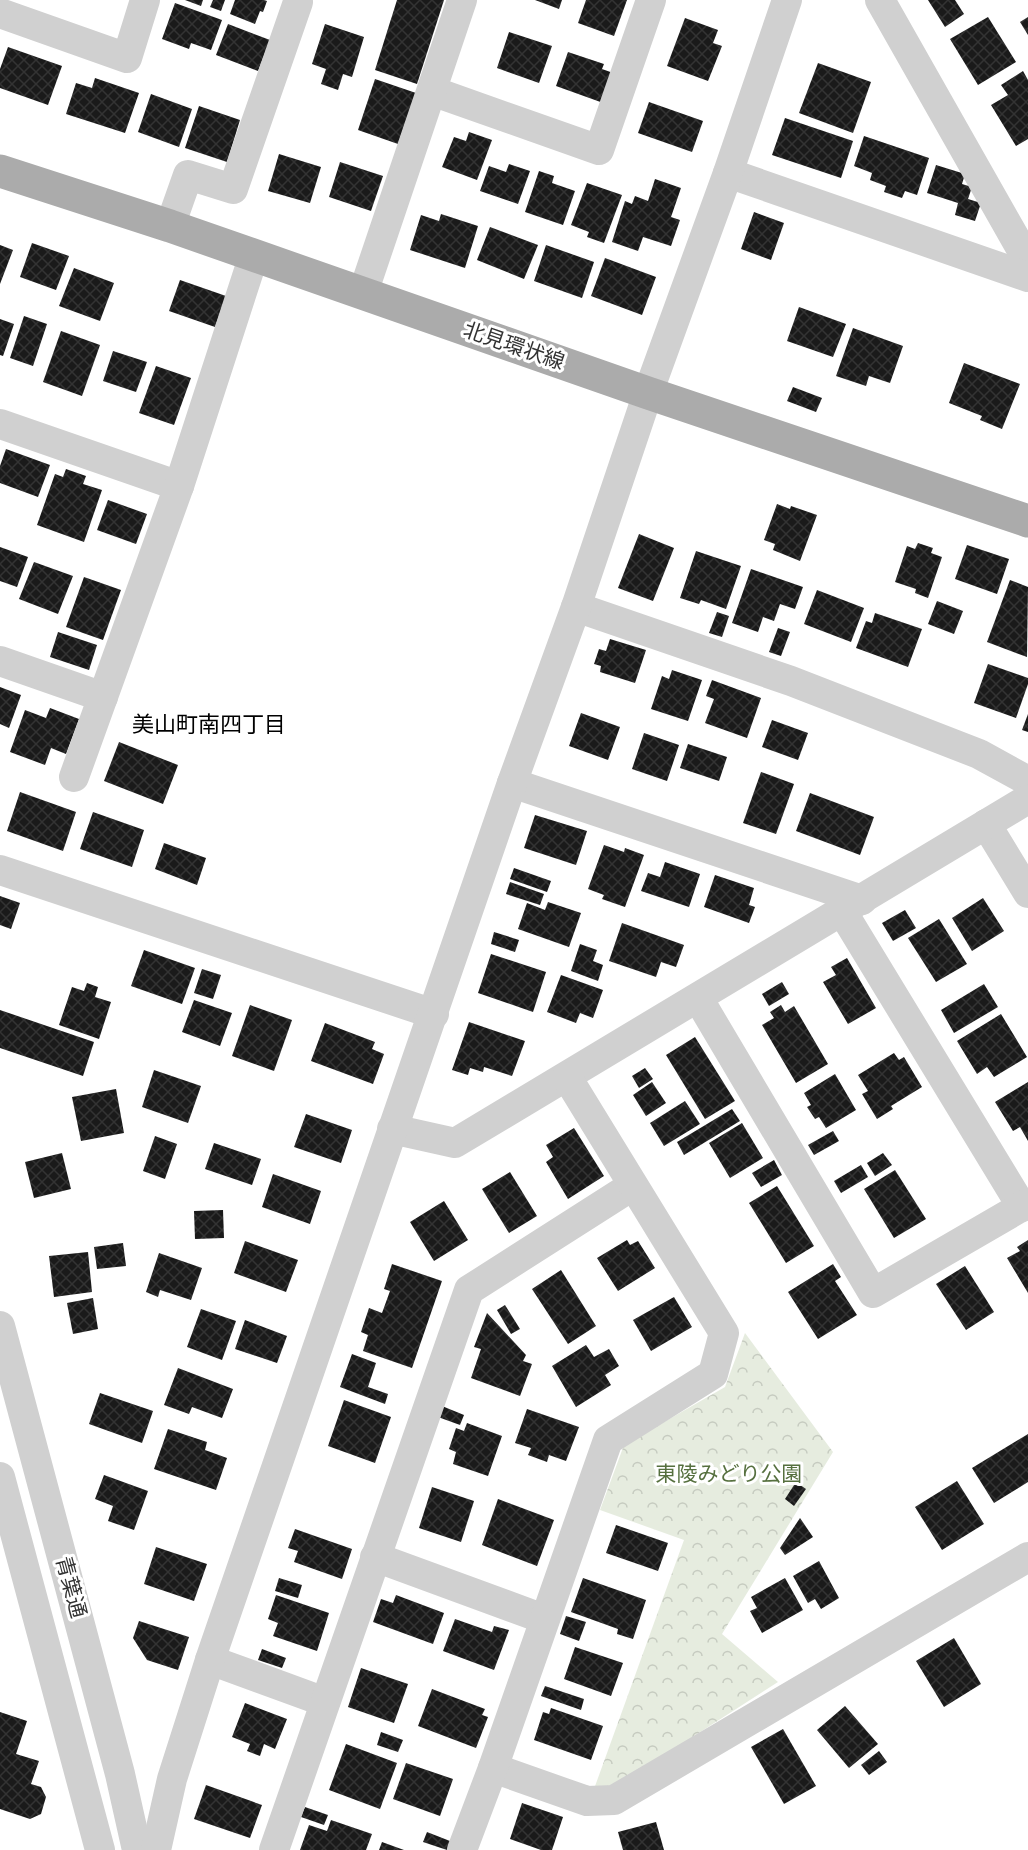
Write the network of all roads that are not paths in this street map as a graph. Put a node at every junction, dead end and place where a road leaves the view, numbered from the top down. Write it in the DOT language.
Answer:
graph roads {
  1 [pos="145,0"];
  2 [pos="462,0"];
  3 [pos="651,0"];
  4 [pos="787,0"];
  5 [pos="880,0"];
  6 [pos="298,2"];
  7 [pos="0,13"];
  8 [pos="432,91"];
  9 [pos="0,171"];
  10 [pos="728,173"];
  11 [pos="170,226"];
  12 [pos="254,255"];
  13 [pos="1028,261"];
  14 [pos="1028,276"];
  15 [pos="363,293"];
  16 [pos="648,393"];
  17 [pos="0,424"];
  18 [pos="179,486"];
  19 [pos="1028,521"];
  20 [pos="576,607"];
  21 [pos="0,661"];
  22 [pos="103,697"];
  23 [pos="74,777"];
  24 [pos="1028,781"];
  25 [pos="512,783"];
  26 [pos="1028,799"];
  27 [pos="986,824"];
  28 [pos="0,870"];
  29 [pos="1028,893"];
  30 [pos="852,905"];
  31 [pos="698,998"];
  32 [pos="434,1014"];
  33 [pos="567,1077"];
  34 [pos="392,1130"];
  35 [pos="632,1186"];
  36 [pos="1025,1205"];
  37 [pos="0,1326"];
  38 [pos="38,1464"];
  39 [pos="0,1470"];
  40 [pos="0,1477"];
  41 [pos="375,1557"];
  42 [pos="1028,1557"];
  43 [pos="544,1619"];
  44 [pos="210,1660"];
  45 [pos="325,1702"];
  46 [pos="494,1768"];
  47 [pos="100,1850"];
  48 [pos="137,1850"];
  49 [pos="156,1850"];
  50 [pos="274,1850"];
  51 [pos="462,1850"];
  1 -- 7 [label="street"];
  2 -- 8 [label="street"];
  3 -- 8 [label="street"];
  4 -- 10 [label="street"];
  5 -- 13 [label="street"];
  6 -- 11 [label="street"];
  8 -- 15 [label="street"];
  9 -- 11 [label="main road, 北見環状線"];
  10 -- 14 [label="street"];
  10 -- 16 [label="street"];
  11 -- 12 [label="main road, 北見環状線"];
  12 -- 15 [label="main road, 北見環状線"];
  12 -- 18 [label="street"];
  15 -- 16 [label="main road, 北見環状線"];
  16 -- 19 [label="main road, 北見環状線"];
  16 -- 20 [label="street"];
  17 -- 18 [label="street"];
  18 -- 22 [label="street"];
  20 -- 24 [label="street"];
  20 -- 25 [label="street"];
  21 -- 22 [label="street"];
  22 -- 23 [label="street"];
  25 -- 30 [label="street"];
  25 -- 32 [label="street"];
  26 -- 27 [label="street"];
  27 -- 29 [label="street"];
  27 -- 30 [label="street"];
  28 -- 32 [label="street"];
  30 -- 31 [label="street"];
  30 -- 36 [label="street"];
  31 -- 33 [label="street"];
  31 -- 36 [label="street"];
  32 -- 34 [label="street"];
  33 -- 34 [label="street"];
  33 -- 35 [label="street"];
  34 -- 44 [label="street"];
  35 -- 41 [label="street"];
  35 -- 43 [label="street"];
  37 -- 38 [label="street, 青葉通"];
  38 -- 39 [label="street"];
  38 -- 48 [label="street, 青葉通"];
  40 -- 47 [label="street, 青葉通"];
  41 -- 43 [label="street"];
  41 -- 45 [label="street"];
  42 -- 46 [label="street"];
  43 -- 46 [label="street"];
  44 -- 45 [label="street"];
  44 -- 49 [label="street"];
  45 -- 50 [label="street"];
  46 -- 51 [label="street"];
}
